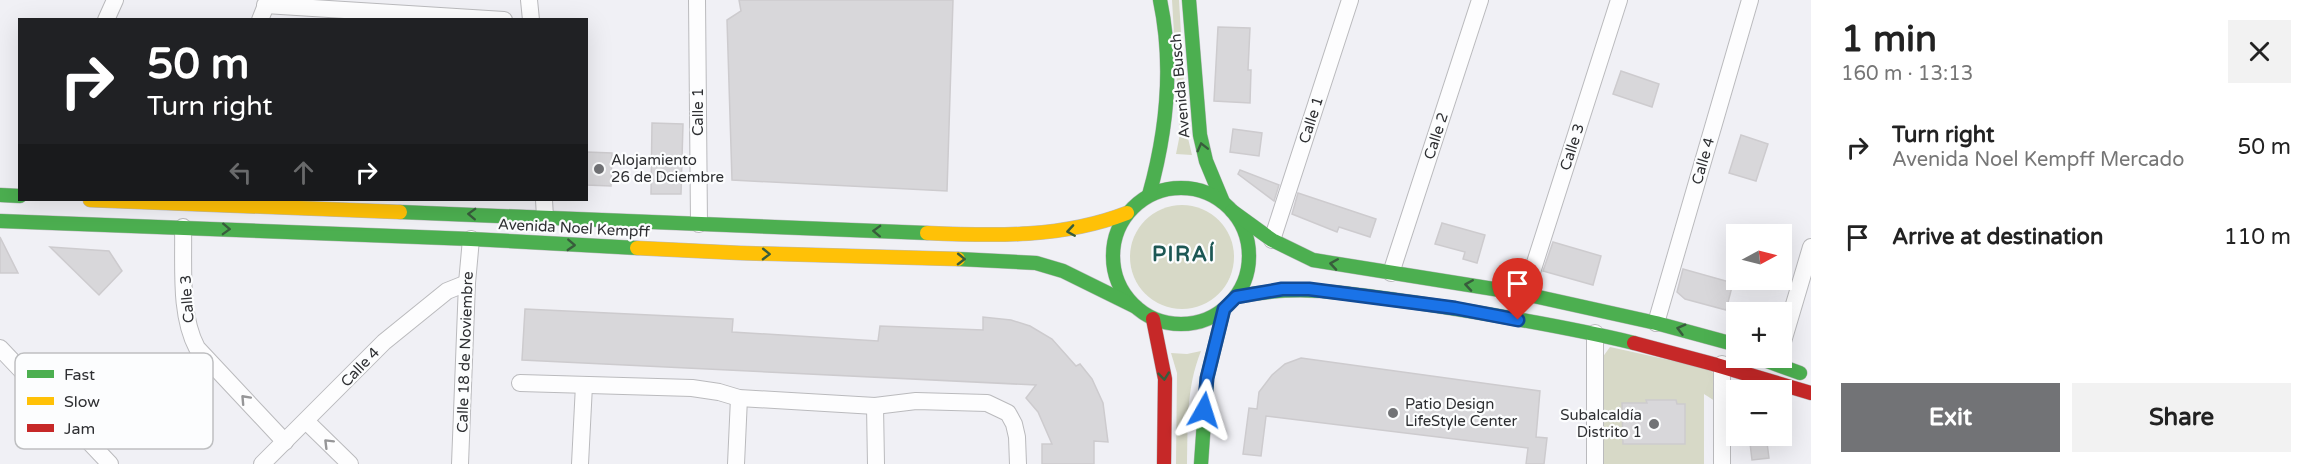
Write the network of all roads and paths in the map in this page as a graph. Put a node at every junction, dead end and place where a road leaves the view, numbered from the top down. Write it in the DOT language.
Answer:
graph roads {
  1 [pos="115,0"];
  2 [pos="529,0"];
  3 [pos="697,0"];
  4 [pos="1160,0"];
  5 [pos="1189,0"];
  6 [pos="1350,0"];
  7 [pos="1480,0"];
  8 [pos="1619,0"];
  9 [pos="1750,0"];
  10 [pos="264,8"];
  11 [pos="107,18"];
  12 [pos="464,18"];
  13 [pos="531,18"];
  14 [pos="0,195"];
  15 [pos="1149,195"];
  16 [pos="18,196"];
  17 [pos="138,201"];
  18 [pos="544,201"];
  19 [pos="185,202"];
  20 [pos="1227,206"];
  21 [pos="353,209"];
  22 [pos="1127,213"];
  23 [pos="545,217"];
  24 [pos="0,221"];
  25 [pos="63,222"];
  26 [pos="661,223"];
  27 [pos="699,224"];
  28 [pos="183,228"];
  29 [pos="476,240"];
  30 [pos="1272,240"];
  31 [pos="598,246"];
  32 [pos="1811,247"];
  33 [pos="1391,273"];
  34 [pos="467,283"];
  35 [pos="1525,294"];
  36 [pos="1236,297"];
  37 [pos="1136,307"];
  38 [pos="1455,308"];
  39 [pos="1224,309"];
  40 [pos="1792,311"];
  41 [pos="1153,319"];
  42 [pos="1656,323"];
  43 [pos="1595,333"];
  44 [pos="1726,342"];
  45 [pos="0,348"];
  46 [pos="202,353"];
  47 [pos="1726,360"];
  48 [pos="1792,360"];
  49 [pos="15,364"];
  50 [pos="1722,364"];
  51 [pos="213,365"];
  52 [pos="1811,367"];
  53 [pos="1788,368"];
  54 [pos="1811,376"];
  55 [pos="520,383"];
  56 [pos="584,385"];
  57 [pos="1811,393"];
  58 [pos="739,398"];
  59 [pos="875,406"];
  60 [pos="307,422"];
  61 [pos="285,442"];
  62 [pos="96,449"];
  63 [pos="110,464"];
  64 [pos="262,464"];
  65 [pos="350,464"];
  66 [pos="460,464"];
  67 [pos="580,464"];
  68 [pos="736,464"];
  69 [pos="876,464"];
  70 [pos="1017,464"];
  71 [pos="1164,464"];
  72 [pos="1201,464"];
  73 [pos="1595,464"];
  74 [pos="1722,464"];
  1 -- 11 [label="street"];
  2 -- 13 [label="street"];
  3 -- 27 [label="street, Calle 1"];
  4 -- 15 [label="main road, Avenida Busch"];
  20 -- 5 [label="main road, Avenida Busch, one-way"];
  6 -- 30 [label="street, Calle 1"];
  7 -- 33 [label="street, Calle 2"];
  8 -- 35 [label="street, Calle 3"];
  9 -- 42 [label="street, Calle 4"];
  10 -- 12 [label="street"];
  14 -- 16 [label="main road"];
  15 -- 20 [label="main road"];
  15 -- 22 [label="main road"];
  17 -- 19 [label="main road, Avenida Noel Kempff"];
  18 -- 23 [label="street"];
  19 -- 21 [label="main road, Avenida Noel Kempff"];
  19 -- 25 [label="main road"];
  20 -- 30 [label="main road"];
  20 -- 36 [label="main road"];
  23 -- 21 [label="main road, Avenida Noel Kempff, one-way"];
  21 -- 28 [label="main road"];
  22 -- 27 [label="main road, Avenida Noel Kempff, one-way"];
  22 -- 37 [label="main road"];
  23 -- 26 [label="main road, Avenida Noel Kempff"];
  23 -- 29 [label="main road"];
  24 -- 25 [label="main road, Avenida Noel Kempff"];
  25 -- 28 [label="main road, Avenida Noel Kempff"];
  26 -- 27 [label="main road, Avenida Noel Kempff"];
  26 -- 31 [label="main road"];
  28 -- 29 [label="main road, Avenida Noel Kempff, one-way"];
  46 -- 28 [label="street, Calle 3, one-way"];
  29 -- 31 [label="main road, Avenida Noel Kempff, one-way"];
  29 -- 34 [label="street, Calle 18 de Noviembre"];
  33 -- 30 [label="main road, one-way"];
  31 -- 37 [label="main road, Avenida Noel Kempff, one-way"];
  32 -- 40 [label="street"];
  35 -- 33 [label="main road, one-way"];
  34 -- 60 [label="street, Calle 4"];
  34 -- 66 [label="street, Calle 18 de Noviembre"];
  35 -- 42 [label="main road"];
  36 -- 38 [label="main road"];
  36 -- 39 [label="main road"];
  37 -- 41 [label="main road"];
  38 -- 42 [label="main road"];
  38 -- 43 [label="main road"];
  39 -- 41 [label="main road"];
  39 -- 72 [label="main road"];
  41 -- 71 [label="main road, one-way"];
  44 -- 42 [label="main road, one-way"];
  43 -- 50 [label="main road"];
  43 -- 73 [label="street"];
  45 -- 49 [label="street"];
  47 -- 50 [label="main road"];
  48 -- 52 [label="main road"];
  50 -- 57 [label="main road"];
  50 -- 74 [label="street"];
  61 -- 51 [label="street, Calle 3, one-way"];
  53 -- 54 [label="main road"];
  55 -- 56 [label="street"];
  56 -- 58 [label="street"];
  56 -- 67 [label="street"];
  58 -- 59 [label="street"];
  58 -- 68 [label="street"];
  59 -- 69 [label="street"];
  59 -- 70 [label="street"];
  60 -- 61 [label="street, Calle 4"];
  65 -- 60 [label="street, one-way"];
  61 -- 64 [label="street, Calle 4"];
  62 -- 63 [label="street"];
}
